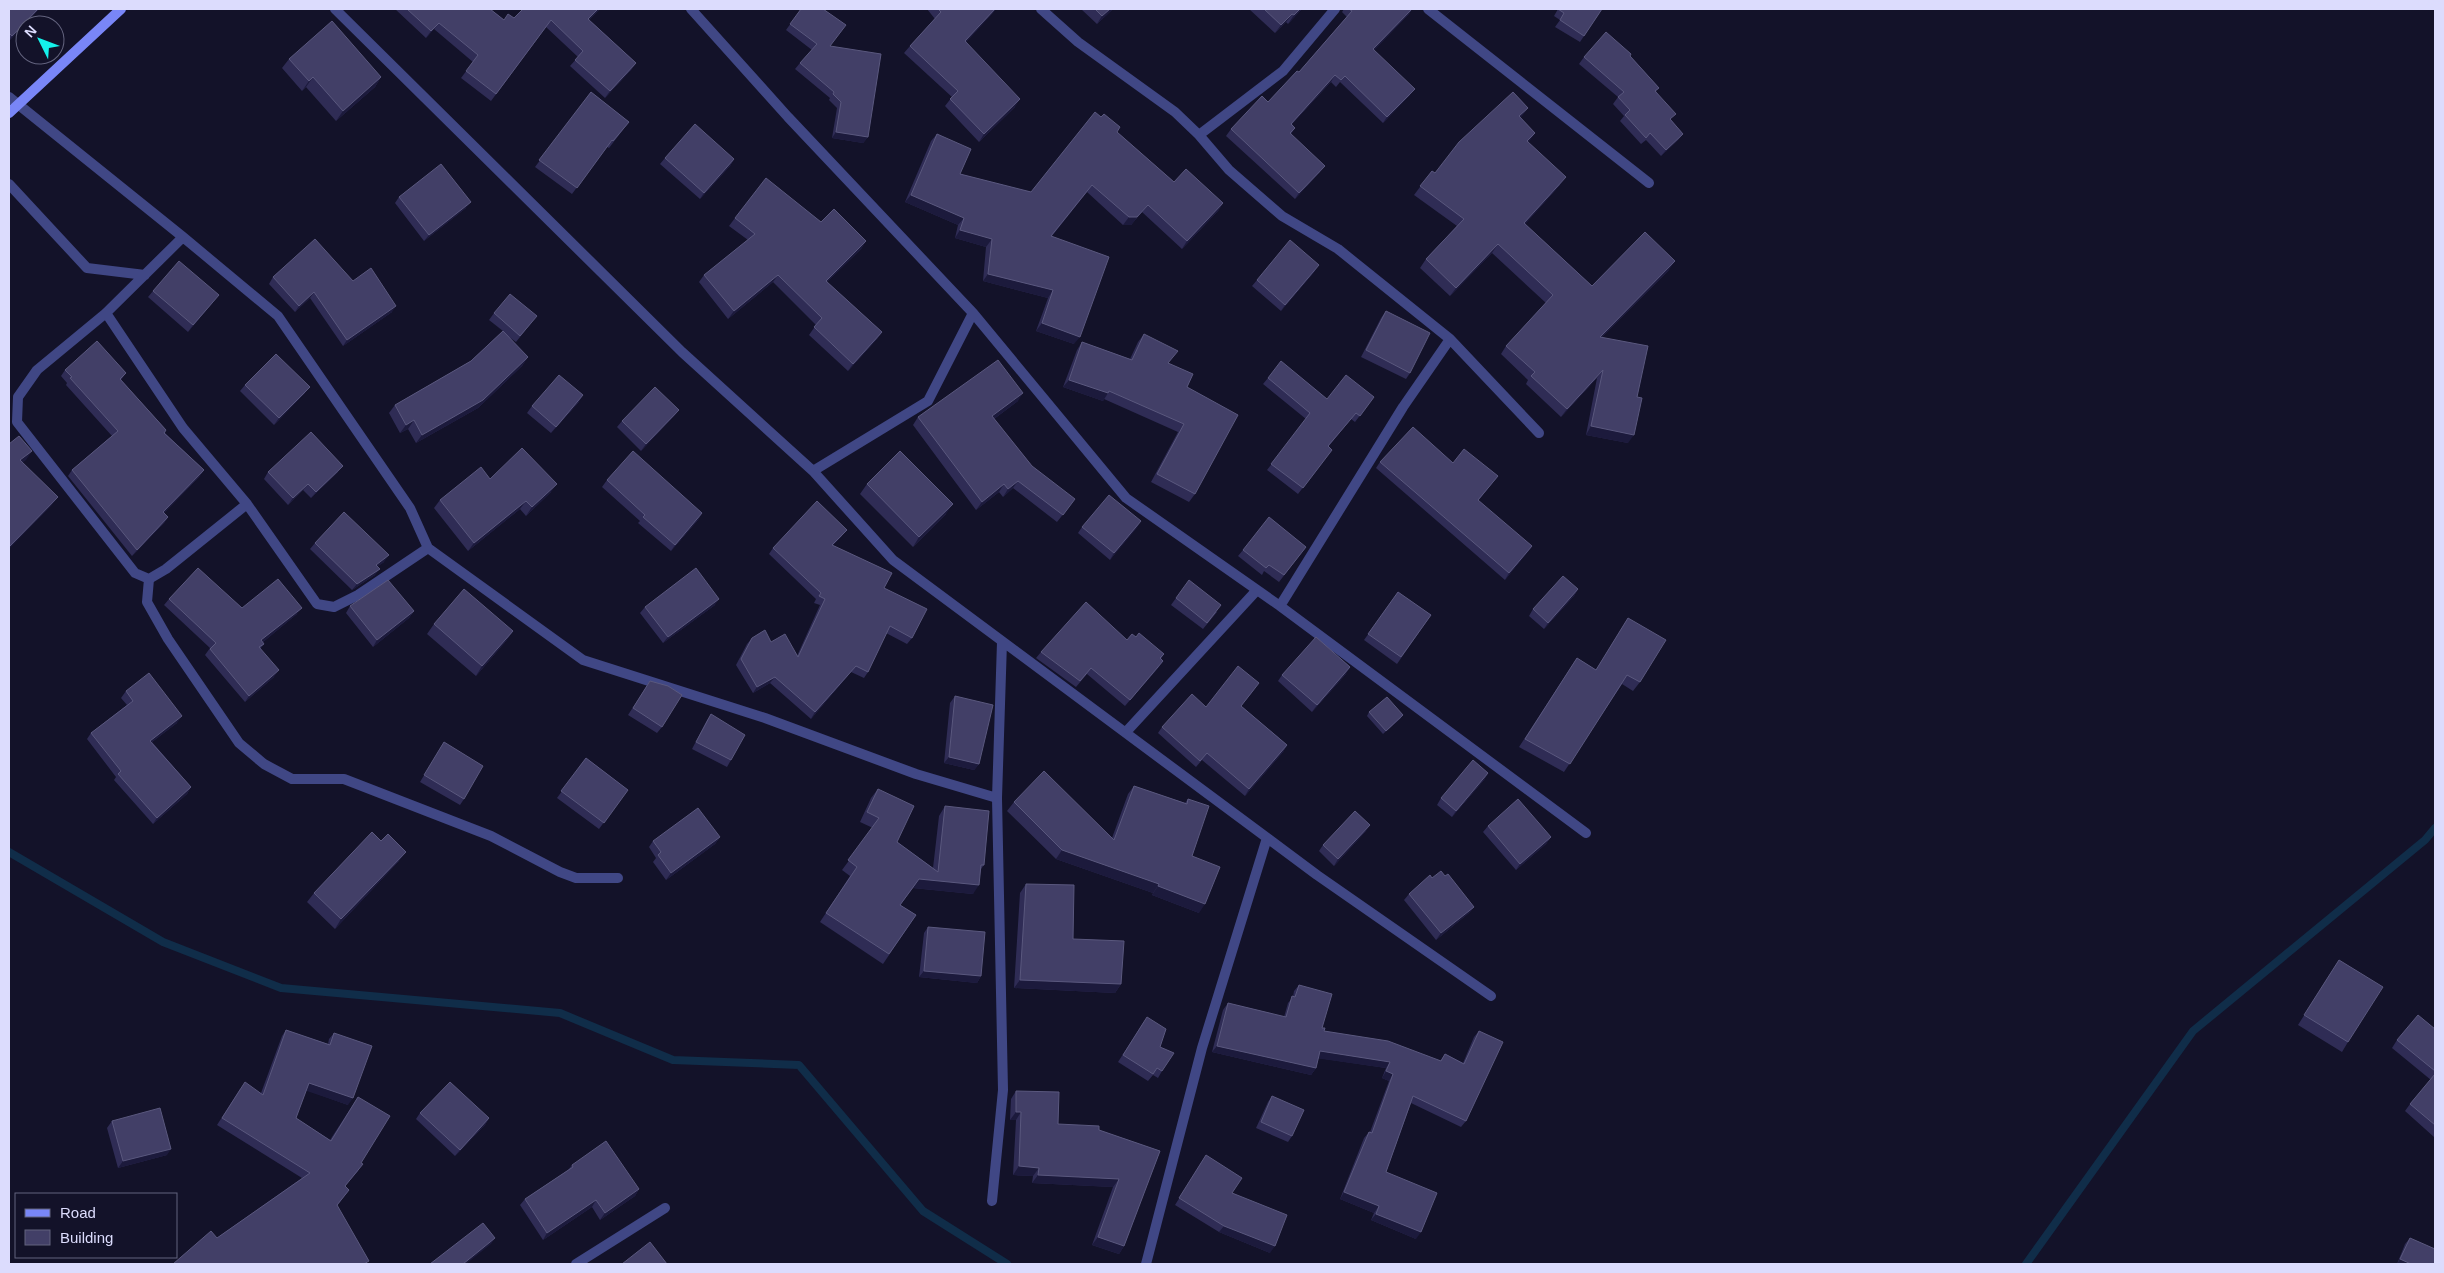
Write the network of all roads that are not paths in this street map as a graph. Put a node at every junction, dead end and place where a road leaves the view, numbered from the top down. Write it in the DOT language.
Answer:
graph roads {
  1 [pos="121,9"];
  2 [pos="335,9"];
  3 [pos="691,9"];
  4 [pos="1040,9"];
  5 [pos="1335,9"];
  6 [pos="1428,9"];
  7 [pos="13,101"];
  8 [pos="9,113"];
  9 [pos="1199,135"];
  10 [pos="1649,183"];
  11 [pos="9,184"];
  12 [pos="183,237"];
  13 [pos="145,275"];
  14 [pos="106,313"];
  15 [pos="973,313"];
  16 [pos="1450,339"];
  17 [pos="1539,433"];
  18 [pos="813,471"];
  19 [pos="247,504"];
  20 [pos="428,548"];
  21 [pos="149,579"];
  22 [pos="1257,590"];
  23 [pos="1280,606"];
  24 [pos="1002,642"];
  25 [pos="1126,732"];
  26 [pos="997,798"];
  27 [pos="1586,833"];
  28 [pos="1267,838"];
  29 [pos="618,878"];
  30 [pos="1492,996"];
  31 [pos="992,1201"];
  32 [pos="665,1208"];
  33 [pos="576,1264"];
  34 [pos="1146,1264"];
  1 -- 7 [label="street"];
  2 -- 18 [label="street"];
  3 -- 15 [label="street"];
  4 -- 9 [label="street"];
  5 -- 9 [label="street"];
  6 -- 10 [label="street"];
  7 -- 8 [label="street"];
  7 -- 12 [label="street"];
  9 -- 16 [label="street"];
  11 -- 13 [label="street"];
  12 -- 13 [label="street"];
  12 -- 20 [label="street"];
  13 -- 14 [label="street"];
  14 -- 19 [label="street"];
  14 -- 21 [label="street"];
  15 -- 18 [label="street"];
  15 -- 22 [label="street"];
  16 -- 17 [label="street"];
  16 -- 23 [label="street"];
  18 -- 24 [label="street"];
  19 -- 20 [label="street"];
  19 -- 21 [label="street"];
  20 -- 26 [label="street"];
  21 -- 29 [label="street"];
  22 -- 23 [label="street"];
  22 -- 25 [label="street"];
  23 -- 27 [label="street"];
  24 -- 25 [label="street"];
  24 -- 26 [label="street"];
  25 -- 28 [label="street"];
  26 -- 31 [label="street"];
  28 -- 30 [label="street"];
  28 -- 34 [label="street"];
  32 -- 33 [label="street"];
}
